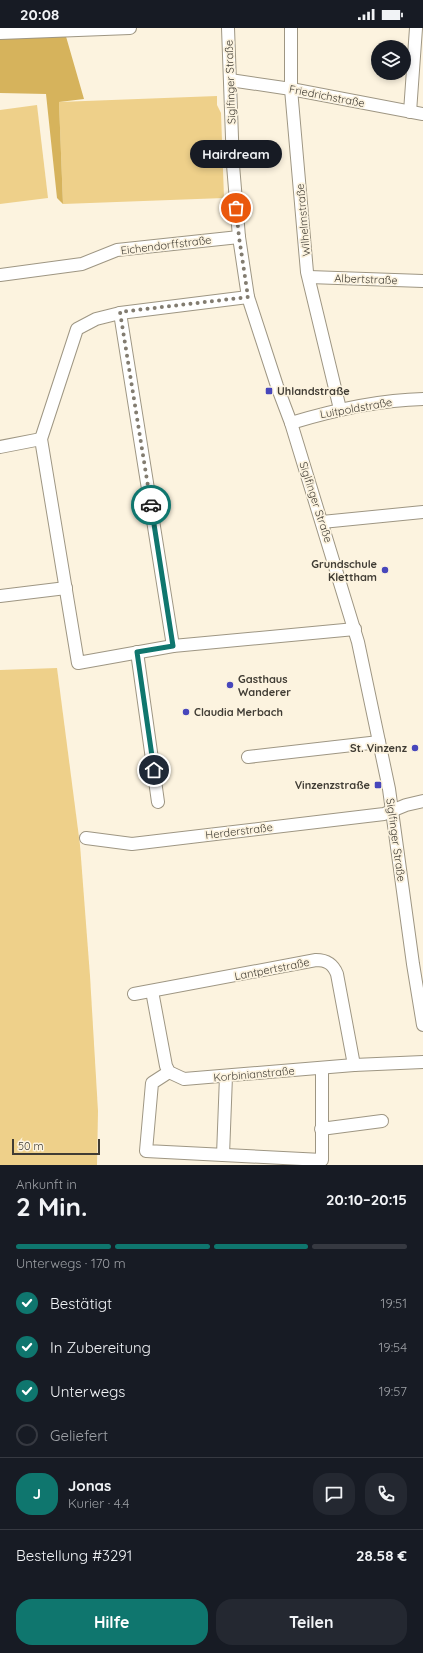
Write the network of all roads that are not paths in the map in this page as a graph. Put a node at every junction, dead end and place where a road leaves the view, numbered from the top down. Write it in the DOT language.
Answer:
graph roads {
  1 [pos="130,28"];
  2 [pos="228,28"];
  3 [pos="291,28"];
  4 [pos="416,28"];
  5 [pos="0,33"];
  6 [pos="418,58"];
  7 [pos="230,80"];
  8 [pos="291,89"];
  9 [pos="410,112"];
  10 [pos="423,114"];
  11 [pos="239,237"];
  12 [pos="0,275"];
  13 [pos="308,277"];
  14 [pos="423,281"];
  15 [pos="248,297"];
  16 [pos="120,312"];
  17 [pos="423,399"];
  18 [pos="340,409"];
  19 [pos="291,423"];
  20 [pos="41,439"];
  21 [pos="0,446"];
  22 [pos="423,512"];
  23 [pos="322,522"];
  24 [pos="66,588"];
  25 [pos="0,596"];
  26 [pos="355,629"];
  27 [pos="173,646"];
  28 [pos="137,652"];
  29 [pos="379,742"];
  30 [pos="248,757"];
  31 [pos="423,801"];
  32 [pos="158,802"];
  33 [pos="392,811"];
  34 [pos="86,838"];
  35 [pos="152,991"];
  36 [pos="134,994"];
  37 [pos="423,1025"];
  38 [pos="423,1062"];
  39 [pos="354,1065"];
  40 [pos="322,1068"];
  41 [pos="170,1072"];
  42 [pos="226,1076"];
  43 [pos="382,1121"];
  44 [pos="322,1129"];
  45 [pos="223,1155"];
  46 [pos="322,1162"];
  1 -- 5 [label="street"];
  2 -- 7 [label="street, Siglfinger Straße"];
  3 -- 8 [label="street, Wilhelmstraße"];
  4 -- 6 [label="street"];
  6 -- 9 [label="street"];
  7 -- 8 [label="street, Friedrichstraße"];
  7 -- 11 [label="street, Siglfinger Straße"];
  8 -- 9 [label="street, Friedrichstraße"];
  8 -- 13 [label="street, Wilhelmstraße"];
  9 -- 10 [label="street, Friedrichstraße"];
  11 -- 12 [label="street, Eichendorffstraße"];
  11 -- 15 [label="street, Siglfinger Straße"];
  13 -- 14 [label="street, Albertstraße"];
  13 -- 18 [label="street, Wilhelmstraße"];
  15 -- 16 [label="street"];
  15 -- 19 [label="street, Siglfinger Straße"];
  16 -- 20 [label="street"];
  16 -- 27 [label="street"];
  17 -- 18 [label="street, Luitpoldstraße"];
  18 -- 19 [label="street, Luitpoldstraße"];
  19 -- 23 [label="street, Siglfinger Straße"];
  20 -- 21 [label="street"];
  20 -- 24 [label="street"];
  22 -- 23 [label="street"];
  23 -- 26 [label="street, Siglfinger Straße"];
  24 -- 25 [label="street"];
  24 -- 28 [label="street"];
  26 -- 27 [label="street"];
  26 -- 29 [label="street, Siglfinger Straße"];
  27 -- 28 [label="street"];
  28 -- 32 [label="street"];
  29 -- 30 [label="street"];
  29 -- 33 [label="street, Siglfinger Straße"];
  31 -- 33 [label="street"];
  33 -- 34 [label="street, Herderstraße"];
  33 -- 37 [label="street, Siglfinger Straße"];
  35 -- 36 [label="street, Lantpertstraße"];
  35 -- 39 [label="street, Lantpertstraße"];
  35 -- 41 [label="street"];
  38 -- 39 [label="street, Korbinianstraße"];
  39 -- 40 [label="street, Korbinianstraße"];
  40 -- 42 [label="street, Korbinianstraße"];
  40 -- 44 [label="street"];
  41 -- 42 [label="street, Korbinianstraße"];
  41 -- 45 [label="street"];
  42 -- 45 [label="street"];
  43 -- 44 [label="street"];
  44 -- 46 [label="street"];
  45 -- 46 [label="street"];
}
